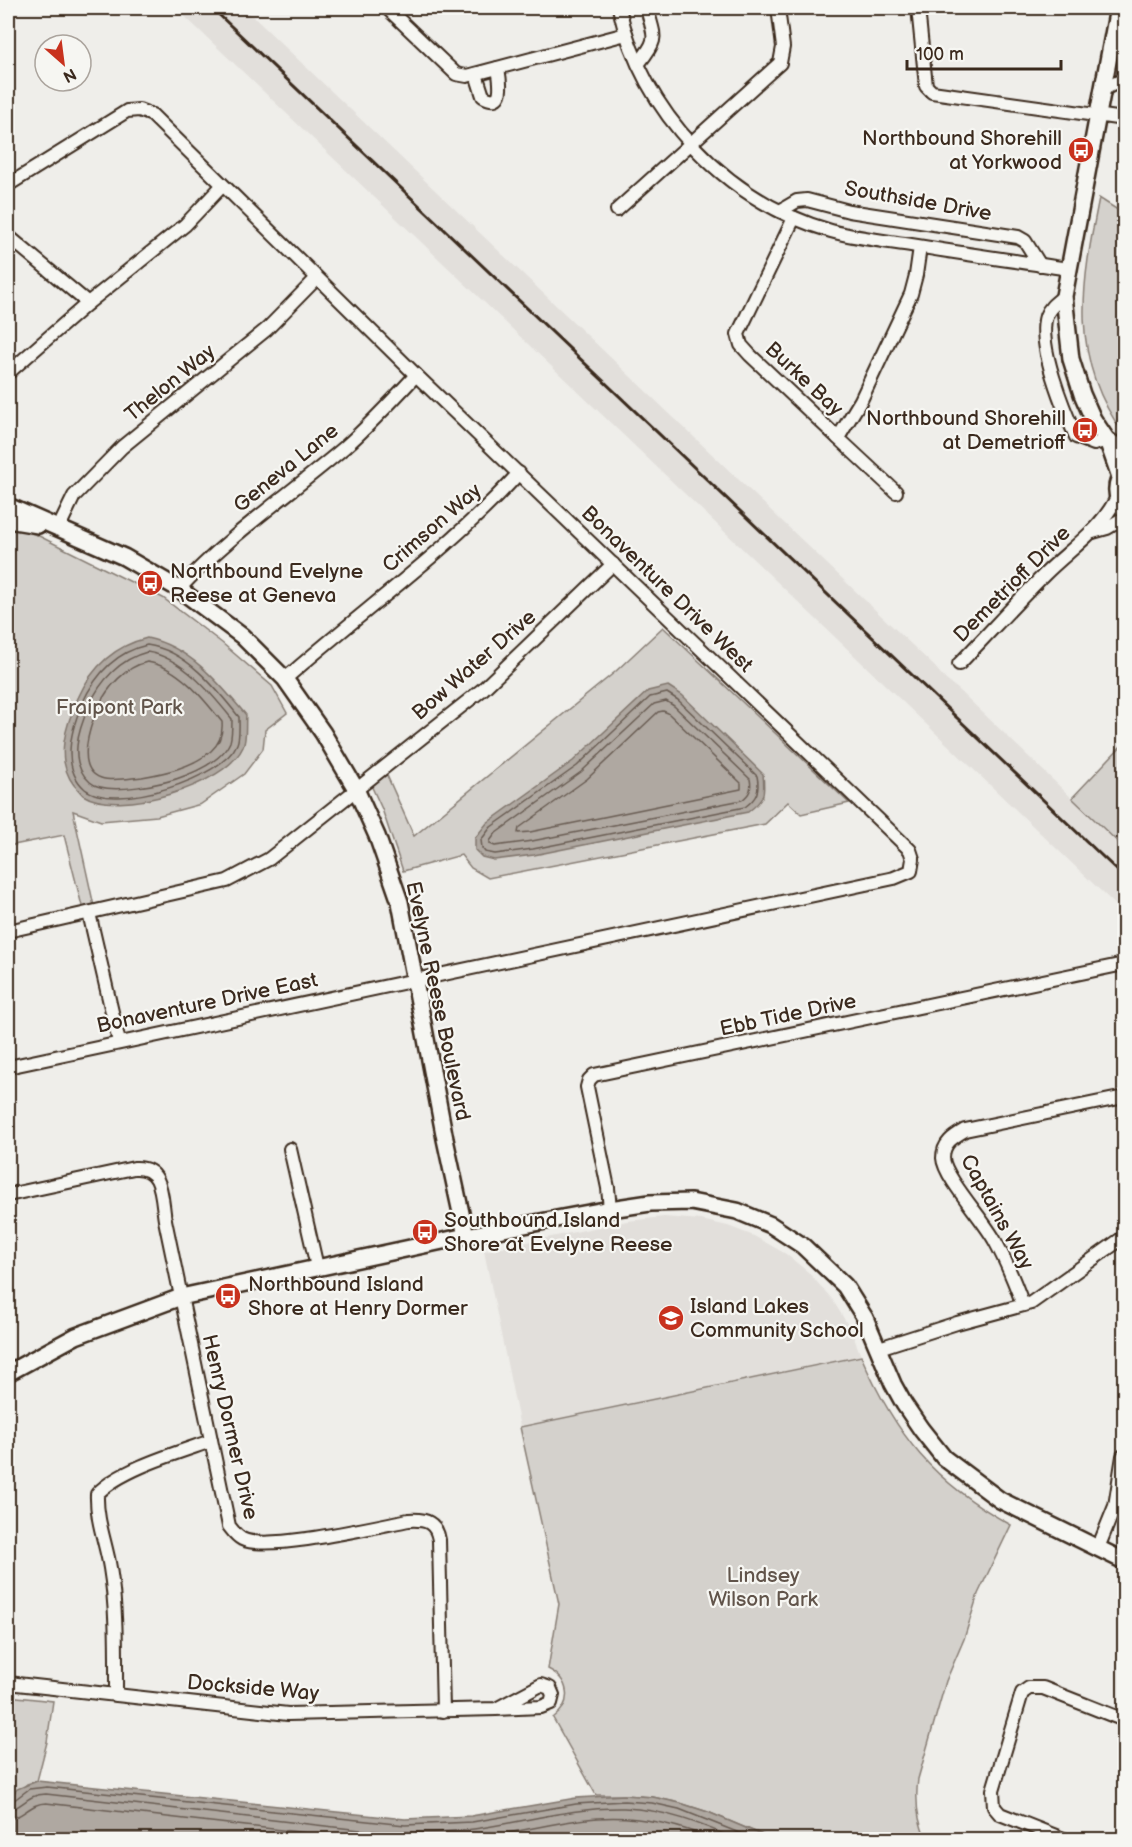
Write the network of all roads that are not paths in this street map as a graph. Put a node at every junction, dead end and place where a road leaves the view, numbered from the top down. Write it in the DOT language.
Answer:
graph roads {
  1 [pos="387,8"];
  2 [pos="619,8"];
  3 [pos="647,8"];
  4 [pos="778,8"];
  5 [pos="918,8"];
  6 [pos="1118,8"];
  7 [pos="626,34"];
  8 [pos="639,63"];
  9 [pos="498,68"];
  10 [pos="476,74"];
  11 [pos="1125,79"];
  12 [pos="1102,90"];
  13 [pos="1098,115"];
  14 [pos="1125,119"];
  15 [pos="691,145"];
  16 [pos="8,185"];
  17 [pos="222,186"];
  18 [pos="617,210"];
  19 [pos="780,211"];
  20 [pos="794,218"];
  21 [pos="8,236"];
  22 [pos="920,247"];
  23 [pos="1040,265"];
  24 [pos="1069,269"];
  25 [pos="317,278"];
  26 [pos="1065,296"];
  27 [pos="88,303"];
  28 [pos="8,373"];
  29 [pos="416,375"];
  30 [pos="838,438"];
  31 [pos="1107,440"];
  32 [pos="1125,453"];
  33 [pos="519,473"];
  34 [pos="1122,474"];
  35 [pos="896,492"];
  36 [pos="1121,503"];
  37 [pos="8,507"];
  38 [pos="1125,518"];
  39 [pos="8,520"];
  40 [pos="59,527"];
  41 [pos="1093,532"];
  42 [pos="613,564"];
  43 [pos="178,589"];
  44 [pos="959,664"];
  45 [pos="285,679"];
  46 [pos="356,789"];
  47 [pos="89,914"];
  48 [pos="8,931"];
  49 [pos="1125,964"];
  50 [pos="416,979"];
  51 [pos="118,1042"];
  52 [pos="8,1067"];
  53 [pos="1125,1097"];
  54 [pos="290,1149"];
  55 [pos="8,1195"];
  56 [pos="610,1209"];
  57 [pos="466,1236"];
  58 [pos="1125,1237"];
  59 [pos="317,1267"];
  60 [pos="181,1297"];
  61 [pos="1023,1305"];
  62 [pos="879,1348"];
  63 [pos="8,1373"];
  64 [pos="211,1441"];
  65 [pos="1123,1456"];
  66 [pos="1098,1548"];
  67 [pos="1125,1561"];
  68 [pos="8,1683"];
  69 [pos="116,1695"];
  70 [pos="496,1709"];
  71 [pos="443,1711"];
  72 [pos="1125,1720"];
  73 [pos="1066,1839"];
  1 -- 10 [label="street"];
  2 -- 7 [label="street, Southside Drive"];
  3 -- 8 [label="street"];
  4 -- 15 [label="street"];
  5 -- 13 [label="street"];
  6 -- 12 [label="street"];
  7 -- 8 [label="street, Southside Drive"];
  7 -- 9 [label="street"];
  8 -- 15 [label="street, Southside Drive"];
  9 -- 10 [label="street"];
  9 -- 10 [label="street"];
  11 -- 12 [label="street"];
  12 -- 13 [label="street"];
  13 -- 14 [label="street"];
  13 -- 24 [label="street"];
  15 -- 18 [label="street"];
  15 -- 19 [label="street, Southside Drive"];
  16 -- 17 [label="street, Bonaventure Drive West"];
  17 -- 25 [label="street, Bonaventure Drive West"];
  17 -- 27 [label="street"];
  19 -- 20 [label="street, Southside Drive"];
  19 -- 23 [label="street, Southside Drive"];
  20 -- 22 [label="street, Southside Drive"];
  20 -- 30 [label="street, Burke Bay"];
  21 -- 27 [label="street"];
  22 -- 23 [label="street, Southside Drive"];
  22 -- 30 [label="street, Burke Bay"];
  23 -- 24 [label="street, Southside Drive"];
  24 -- 26 [label="street"];
  25 -- 29 [label="street, Bonaventure Drive West"];
  25 -- 40 [label="street, Thelon Way"];
  26 -- 31 [label="street"];
  26 -- 31 [label="street"];
  27 -- 28 [label="street"];
  29 -- 33 [label="street, Bonaventure Drive West"];
  29 -- 43 [label="street, Geneva Lane"];
  30 -- 35 [label="street, Burke Bay"];
  31 -- 32 [label="street"];
  31 -- 34 [label="street"];
  33 -- 42 [label="street, Bonaventure Drive West"];
  33 -- 45 [label="street, Crimson Way"];
  34 -- 36 [label="street"];
  36 -- 41 [label="street, Demetrioff Drive"];
  37 -- 40 [label="street, Evelyne Reese Boulevard"];
  38 -- 41 [label="street, Demetrioff Drive"];
  39 -- 40 [label="street, Evelyne Reese Boulevard"];
  40 -- 43 [label="street, Evelyne Reese Boulevard"];
  41 -- 44 [label="street, Demetrioff Drive"];
  42 -- 46 [label="street, Bow Water Drive"];
  42 -- 50 [label="street, Bonaventure Drive West"];
  43 -- 45 [label="street, Evelyne Reese Boulevard"];
  45 -- 46 [label="street, Evelyne Reese Boulevard"];
  46 -- 47 [label="street"];
  46 -- 50 [label="street, Evelyne Reese Boulevard"];
  47 -- 48 [label="street"];
  47 -- 51 [label="street"];
  49 -- 56 [label="street, Ebb Tide Drive"];
  50 -- 51 [label="street, Bonaventure Drive East"];
  50 -- 57 [label="street, Evelyne Reese Boulevard"];
  51 -- 52 [label="street, Bonaventure Drive East"];
  53 -- 61 [label="street, Captains Way"];
  54 -- 59 [label="street"];
  55 -- 60 [label="street, Henry Dormer Drive"];
  56 -- 57 [label="street"];
  56 -- 62 [label="street"];
  57 -- 59 [label="street"];
  58 -- 61 [label="street"];
  59 -- 60 [label="street"];
  60 -- 63 [label="street"];
  60 -- 64 [label="street, Henry Dormer Drive"];
  61 -- 62 [label="street"];
  62 -- 66 [label="street"];
  64 -- 69 [label="street"];
  64 -- 71 [label="street, Henry Dormer Drive"];
  65 -- 66 [label="street"];
  66 -- 67 [label="street"];
  68 -- 69 [label="street, Dockside Way"];
  69 -- 71 [label="street, Dockside Way"];
  70 -- 71 [label="street, Dockside Way"];
  72 -- 73 [label="street"];
}
